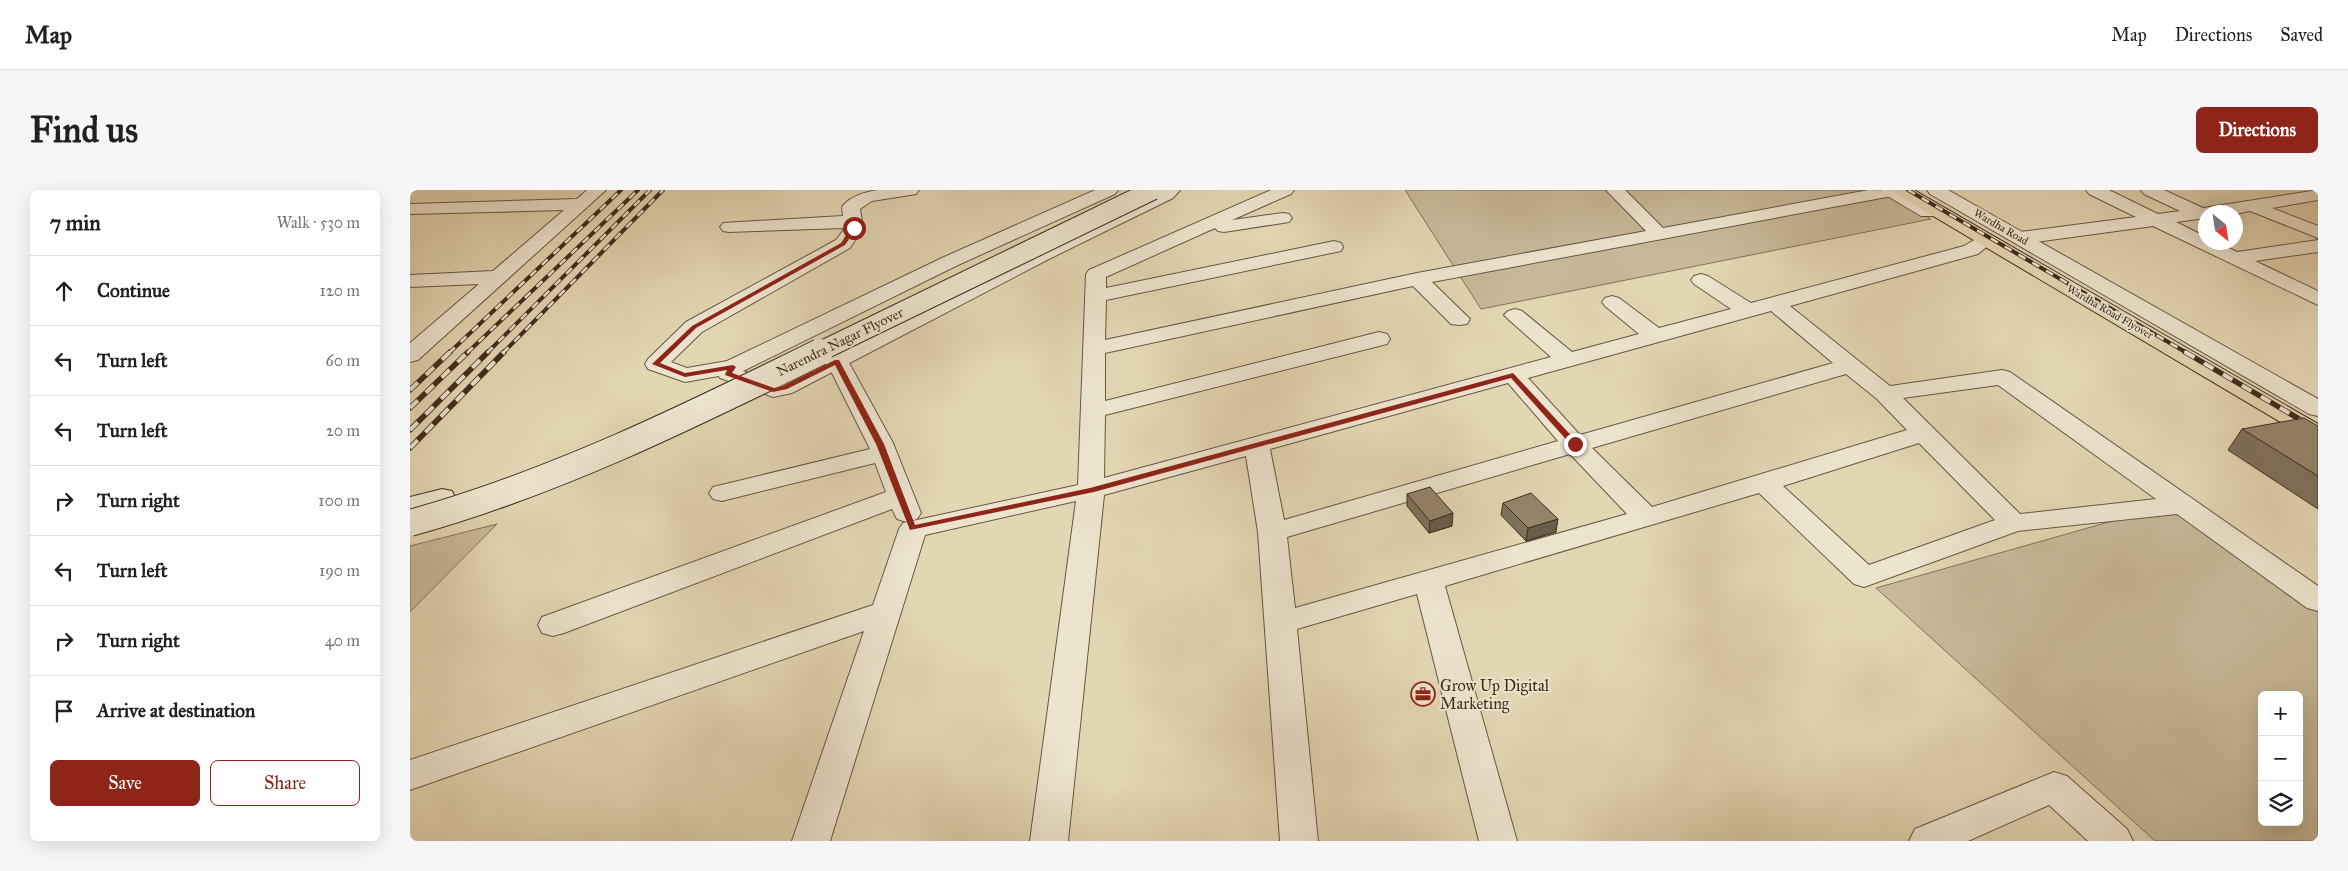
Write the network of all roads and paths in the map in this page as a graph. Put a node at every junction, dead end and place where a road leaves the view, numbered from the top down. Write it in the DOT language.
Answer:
graph roads {
  1 [pos="597,190"];
  2 [pos="910,190"];
  3 [pos="1109,190"];
  4 [pos="1126,190"];
  5 [pos="1153,190"];
  6 [pos="1171,190"];
  7 [pos="1285,190"];
  8 [pos="1615,190"];
  9 [pos="1895,190"];
  10 [pos="1922,190"];
  11 [pos="1936,190"];
  12 [pos="2095,190"];
  13 [pos="2150,190"];
  14 [pos="868,194"];
  15 [pos="2318,195"];
  16 [pos="581,204"];
  17 [pos="2255,207"];
  18 [pos="2243,208"];
  19 [pos="410,209"];
  20 [pos="2198,210"];
  21 [pos="2198,214"];
  22 [pos="1283,218"];
  23 [pos="2158,220"];
  24 [pos="853,221"];
  25 [pos="729,227"];
  26 [pos="1192,231"];
  27 [pos="2318,232"];
  28 [pos="1658,233"];
  29 [pos="2020,238"];
  30 [pos="1981,244"];
  31 [pos="2318,246"];
  32 [pos="1334,247"];
  33 [pos="2234,258"];
  34 [pos="498,277"];
  35 [pos="1417,279"];
  36 [pos="1701,280"];
  37 [pos="410,281"];
  38 [pos="1095,296"];
  39 [pos="2318,299"];
  40 [pos="1612,302"];
  41 [pos="1775,304"];
  42 [pos="1749,311"];
  43 [pos="1515,315"];
  44 [pos="1460,319"];
  45 [pos="1655,336"];
  46 [pos="1379,339"];
  47 [pos="1094,349"];
  48 [pos="410,355"];
  49 [pos="1568,360"];
  50 [pos="837,362"];
  51 [pos="1851,365"];
  52 [pos="733,367"];
  53 [pos="1513,375"];
  54 [pos="1885,394"];
  55 [pos="2318,409"];
  56 [pos="1093,411"];
  57 [pos="2318,418"];
  58 [pos="1924,433"];
  59 [pos="2318,434"];
  60 [pos="1575,444"];
  61 [pos="2318,444"];
  62 [pos="1257,445"];
  63 [pos="884,453"];
  64 [pos="1764,483"];
  65 [pos="1091,490"];
  66 [pos="722,493"];
  67 [pos="900,496"];
  68 [pos="410,504"];
  69 [pos="2183,505"];
  70 [pos="1647,518"];
  71 [pos="410,523"];
  72 [pos="2014,523"];
  73 [pos="913,529"];
  74 [pos="1272,532"];
  75 [pos="1430,582"];
  76 [pos="2318,601"];
  77 [pos="885,612"];
  78 [pos="1281,623"];
  79 [pos="553,624"];
  80 [pos="410,776"];
  81 [pos="811,841"];
  82 [pos="1049,841"];
  83 [pos="1299,841"];
  84 [pos="1498,841"];
  85 [pos="1928,841"];
  86 [pos="2114,841"];
  1 -- 16 [label="street"];
  2 -- 14 [label="street"];
  3 -- 52 [label="street"];
  4 -- 68 [label="street, Narendra Nagar Flyover"];
  5 -- 71 [label="street, Narendra Nagar Flyover, bridge"];
  6 -- 50 [label="street"];
  7 -- 26 [label="street"];
  8 -- 28 [label="street"];
  9 -- 28 [label="street"];
  9 -- 30 [label="street, Wardha Road"];
  9 -- 59 [label="highway, Wardha Road Flyover"];
  10 -- 57 [label="highway, Wardha Road Flyover"];
  11 -- 29 [label="street, Wardha Road"];
  12 -- 23 [label="street"];
  13 -- 20 [label="street"];
  14 -- 24 [label="street"];
  15 -- 17 [label="street"];
  16 -- 19 [label="street"];
  16 -- 34 [label="street"];
  17 -- 18 [label="street"];
  17 -- 27 [label="street"];
  21 -- 23 [label="street"];
  22 -- 26 [label="street"];
  23 -- 29 [label="street"];
  23 -- 33 [label="street"];
  24 -- 25 [label="street"];
  24 -- 52 [label="street"];
  26 -- 38 [label="street"];
  28 -- 35 [label="street"];
  29 -- 55 [label="street, Wardha Road"];
  30 -- 41 [label="street"];
  30 -- 61 [label="street, Wardha Road"];
  31 -- 33 [label="street"];
  32 -- 38 [label="street"];
  33 -- 39 [label="street"];
  34 -- 37 [label="street"];
  34 -- 48 [label="street"];
  35 -- 44 [label="street"];
  35 -- 47 [label="street"];
  36 -- 42 [label="street"];
  38 -- 47 [label="street"];
  40 -- 45 [label="street"];
  41 -- 42 [label="street"];
  41 -- 51 [label="street"];
  42 -- 45 [label="street"];
  43 -- 49 [label="street"];
  45 -- 49 [label="street"];
  46 -- 56 [label="street"];
  47 -- 56 [label="street"];
  49 -- 53 [label="street"];
  50 -- 52 [label="street"];
  50 -- 63 [label="street"];
  51 -- 54 [label="street"];
  51 -- 60 [label="street"];
  53 -- 60 [label="street"];
  53 -- 62 [label="street"];
  54 -- 58 [label="street"];
  54 -- 69 [label="street"];
  56 -- 65 [label="street"];
  58 -- 64 [label="street"];
  58 -- 72 [label="street"];
  60 -- 70 [label="street"];
  60 -- 74 [label="street"];
  62 -- 65 [label="street"];
  62 -- 74 [label="street"];
  63 -- 66 [label="street"];
  63 -- 67 [label="street"];
  64 -- 70 [label="street"];
  64 -- 72 [label="street"];
  65 -- 73 [label="street"];
  65 -- 82 [label="street"];
  67 -- 73 [label="street"];
  67 -- 79 [label="street"];
  69 -- 72 [label="street"];
  69 -- 76 [label="street"];
  70 -- 75 [label="street"];
  73 -- 77 [label="street"];
  74 -- 78 [label="street"];
  75 -- 78 [label="street"];
  75 -- 84 [label="street"];
  77 -- 80 [label="street"];
  77 -- 81 [label="street"];
  78 -- 83 [label="street"];
  85 -- 86 [label="street"];
}
